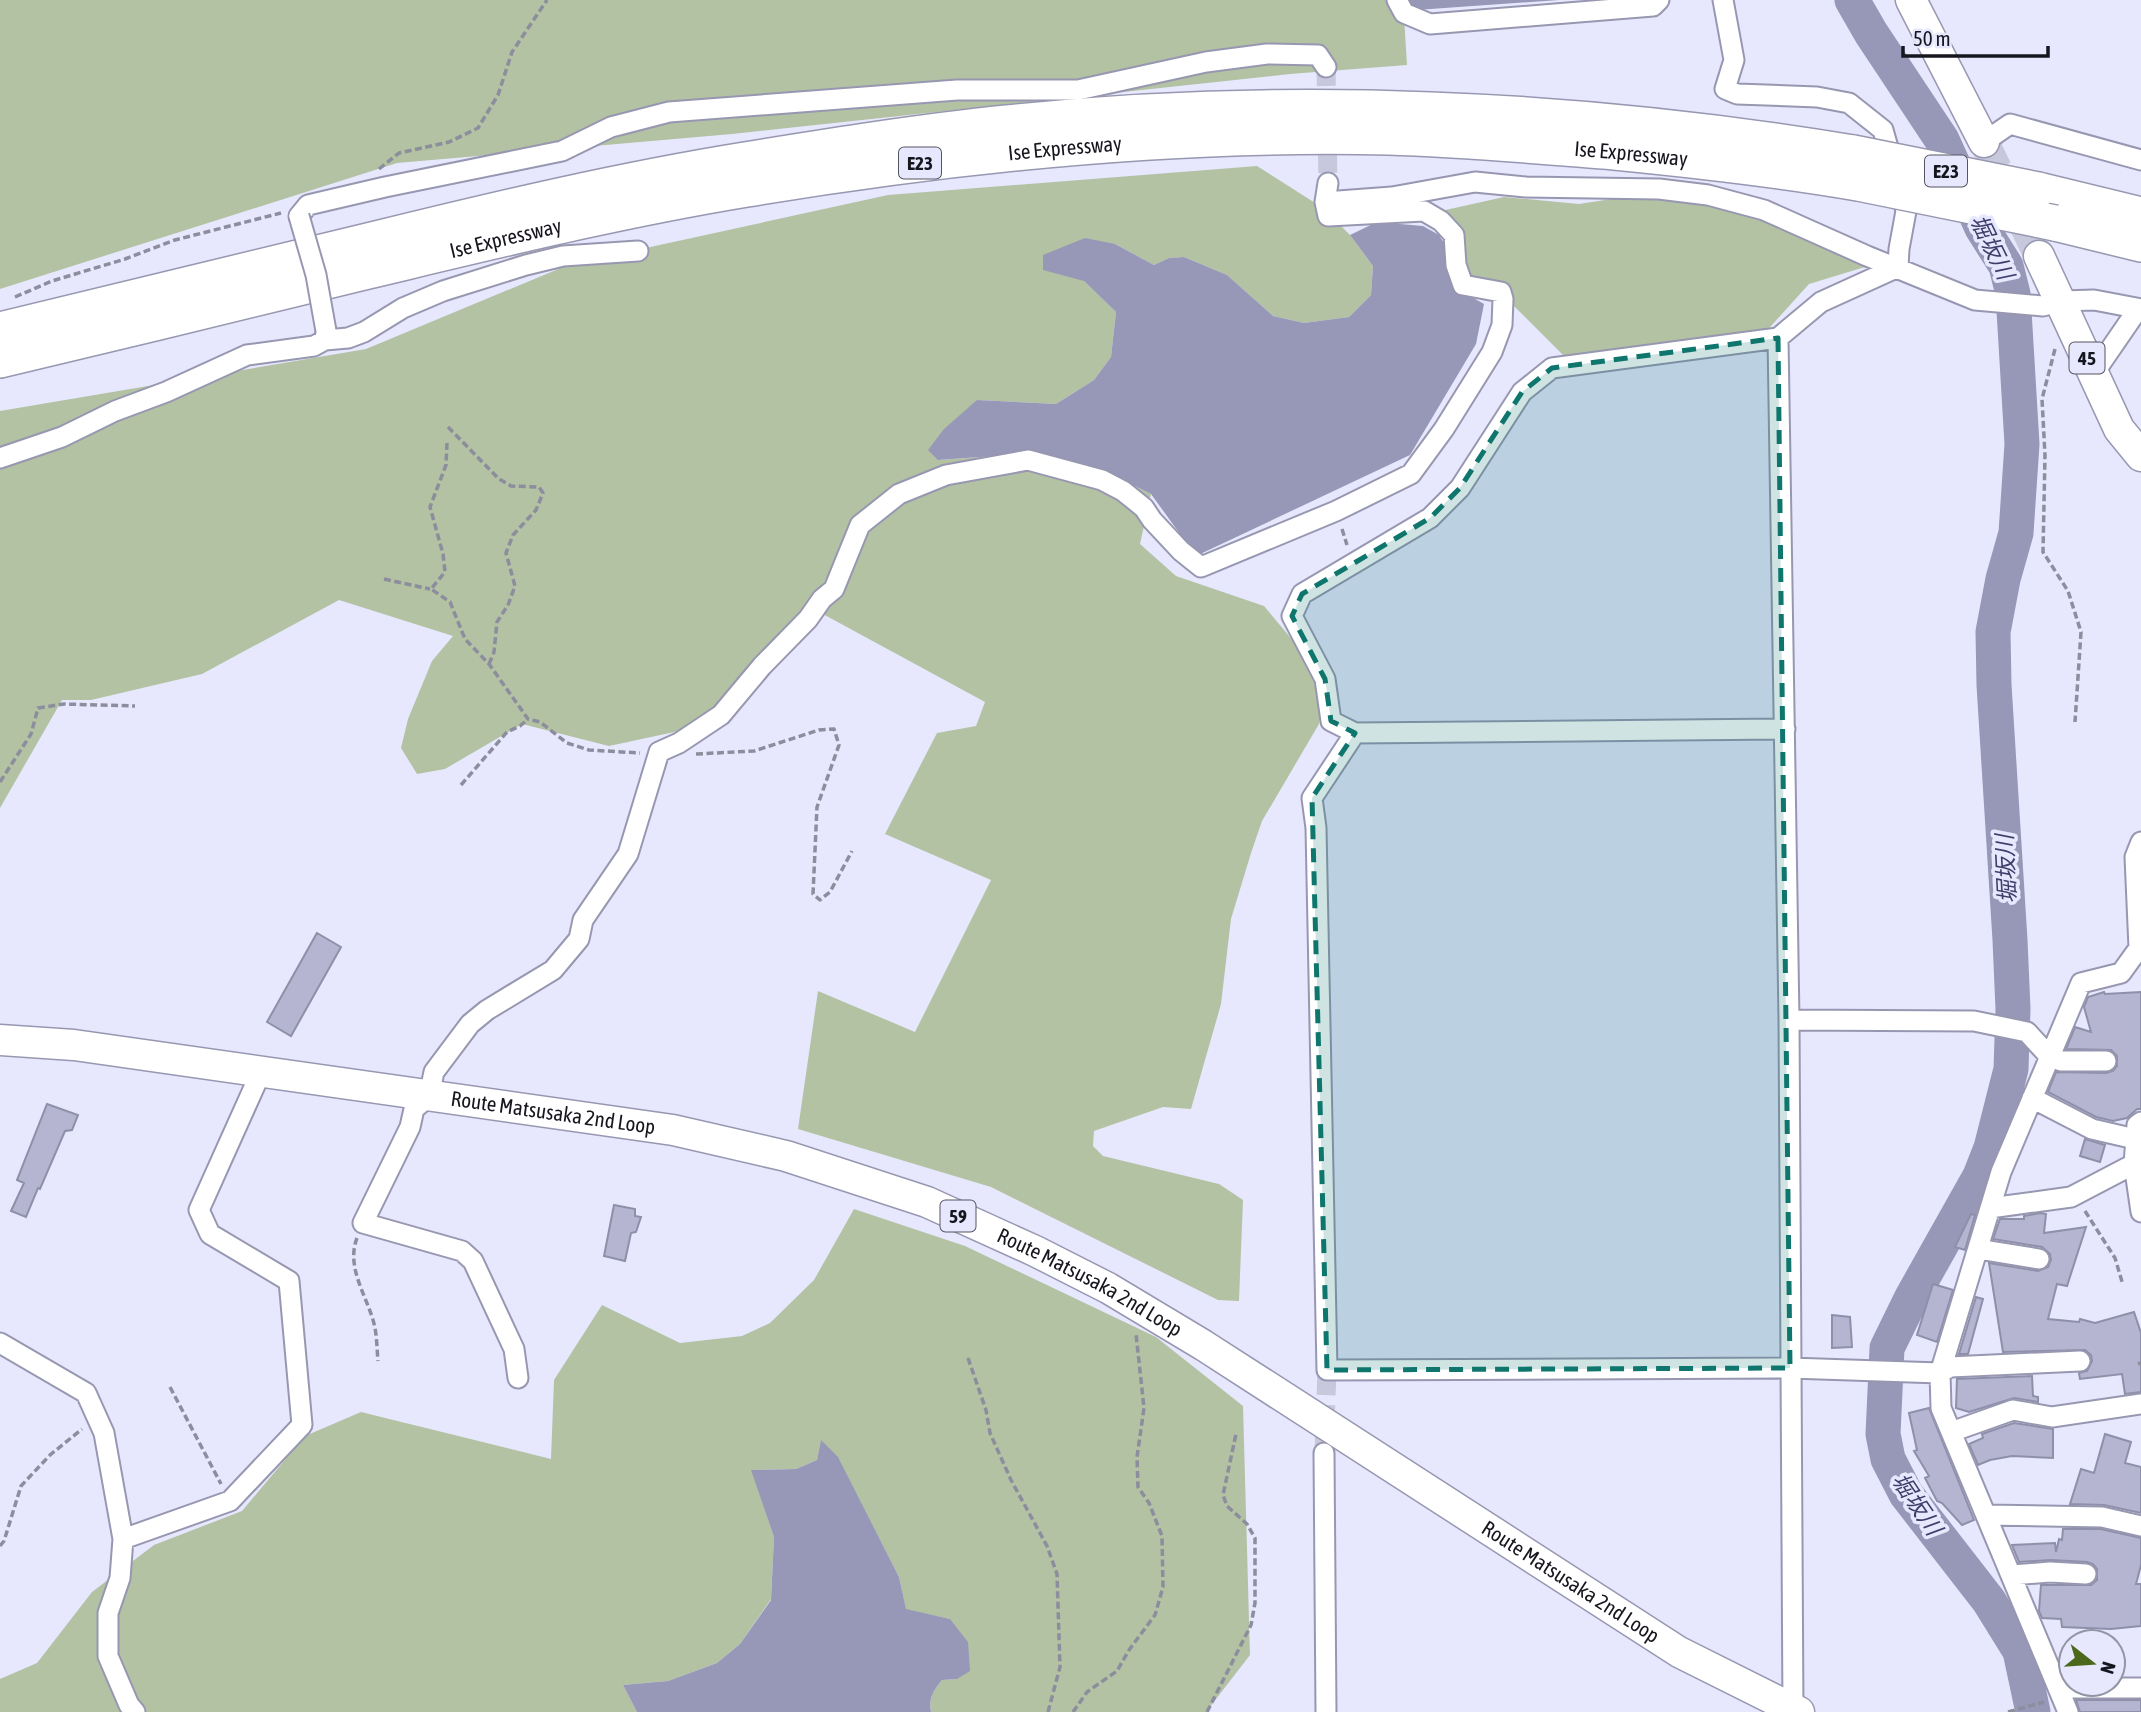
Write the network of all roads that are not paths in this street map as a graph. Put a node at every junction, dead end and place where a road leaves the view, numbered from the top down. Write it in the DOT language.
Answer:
graph roads {
  1 [pos="1397,0"];
  2 [pos="1659,0"];
  3 [pos="1723,0"];
  4 [pos="1911,0"];
  5 [pos="1326,67"];
  6 [pos="1984,142"];
  7 [pos="2141,160"];
  8 [pos="1856,168"];
  9 [pos="2141,215"];
  10 [pos="2141,244"];
  11 [pos="638,251"];
  12 [pos="2039,256"];
  13 [pos="1898,268"];
  14 [pos="2060,301"];
  15 [pos="2139,309"];
  16 [pos="5,314"];
  17 [pos="326,335"];
  18 [pos="1778,338"];
  19 [pos="0,360"];
  20 [pos="2094,373"];
  21 [pos="2141,456"];
  22 [pos="0,458"];
  23 [pos="1784,729"];
  24 [pos="1355,733"];
  25 [pos="2141,842"];
  26 [pos="1789,1020"];
  27 [pos="0,1040"];
  28 [pos="2049,1056"];
  29 [pos="2106,1061"];
  30 [pos="261,1072"];
  31 [pos="429,1096"];
  32 [pos="2032,1098"];
  33 [pos="2138,1130"];
  34 [pos="2137,1165"];
  35 [pos="1990,1208"];
  36 [pos="2141,1212"];
  37 [pos="1978,1249"];
  38 [pos="2039,1259"];
  39 [pos="0,1343"];
  40 [pos="2080,1361"];
  41 [pos="1790,1368"];
  42 [pos="1940,1373"];
  43 [pos="518,1378"];
  44 [pos="2141,1404"];
  45 [pos="1951,1432"];
  46 [pos="1324,1452"];
  47 [pos="1986,1515"];
  48 [pos="2141,1526"];
  49 [pos="123,1539"];
  50 [pos="2087,1574"];
  51 [pos="2012,1575"];
  52 [pos="2141,1689"];
  53 [pos="2064,1699"];
  54 [pos="1795,1711"];
  55 [pos="135,1712"];
  56 [pos="1326,1712"];
  1 -- 2 [label="street"];
  3 -- 13 [label="street"];
  4 -- 6 [label="main road"];
  5 -- 17 [label="street, bridge"];
  6 -- 7 [label="street"];
  8 -- 9 [label="highway, Ise Expressway / E23, bridge"];
  8 -- 10 [label="highway, Ise Expressway / E23, bridge"];
  8 -- 16 [label="highway, Ise Expressway / E23"];
  8 -- 19 [label="highway, Ise Expressway / E23"];
  11 -- 17 [label="street"];
  12 -- 14 [label="main road, 45"];
  13 -- 14 [label="street"];
  13 -- 18 [label="street"];
  13 -- 31 [label="street"];
  14 -- 15 [label="street"];
  14 -- 20 [label="main road, 45"];
  15 -- 20 [label="street"];
  17 -- 22 [label="street"];
  18 -- 23 [label="street"];
  18 -- 24 [label="street"];
  20 -- 21 [label="main road, 45"];
  23 -- 24 [label="street"];
  23 -- 26 [label="street"];
  24 -- 41 [label="street"];
  25 -- 28 [label="street"];
  26 -- 28 [label="street"];
  26 -- 41 [label="street"];
  27 -- 30 [label="main road, Route Matsusaka 2nd Loop / 59"];
  28 -- 29 [label="street"];
  28 -- 32 [label="street"];
  30 -- 31 [label="main road, Route Matsusaka 2nd Loop / 59"];
  30 -- 49 [label="street"];
  31 -- 43 [label="street"];
  31 -- 54 [label="main road, Route Matsusaka 2nd Loop / 59"];
  32 -- 33 [label="street"];
  32 -- 35 [label="street"];
  33 -- 34 [label="street"];
  34 -- 35 [label="street"];
  34 -- 36 [label="street"];
  35 -- 37 [label="street"];
  37 -- 38 [label="street"];
  37 -- 42 [label="street"];
  39 -- 49 [label="street"];
  40 -- 42 [label="street"];
  41 -- 42 [label="street"];
  41 -- 54 [label="street"];
  42 -- 45 [label="street"];
  44 -- 45 [label="street"];
  45 -- 47 [label="street"];
  46 -- 56 [label="street"];
  47 -- 48 [label="street"];
  47 -- 51 [label="street"];
  49 -- 55 [label="street"];
  50 -- 51 [label="street"];
  51 -- 53 [label="street"];
  52 -- 53 [label="street"];
}
